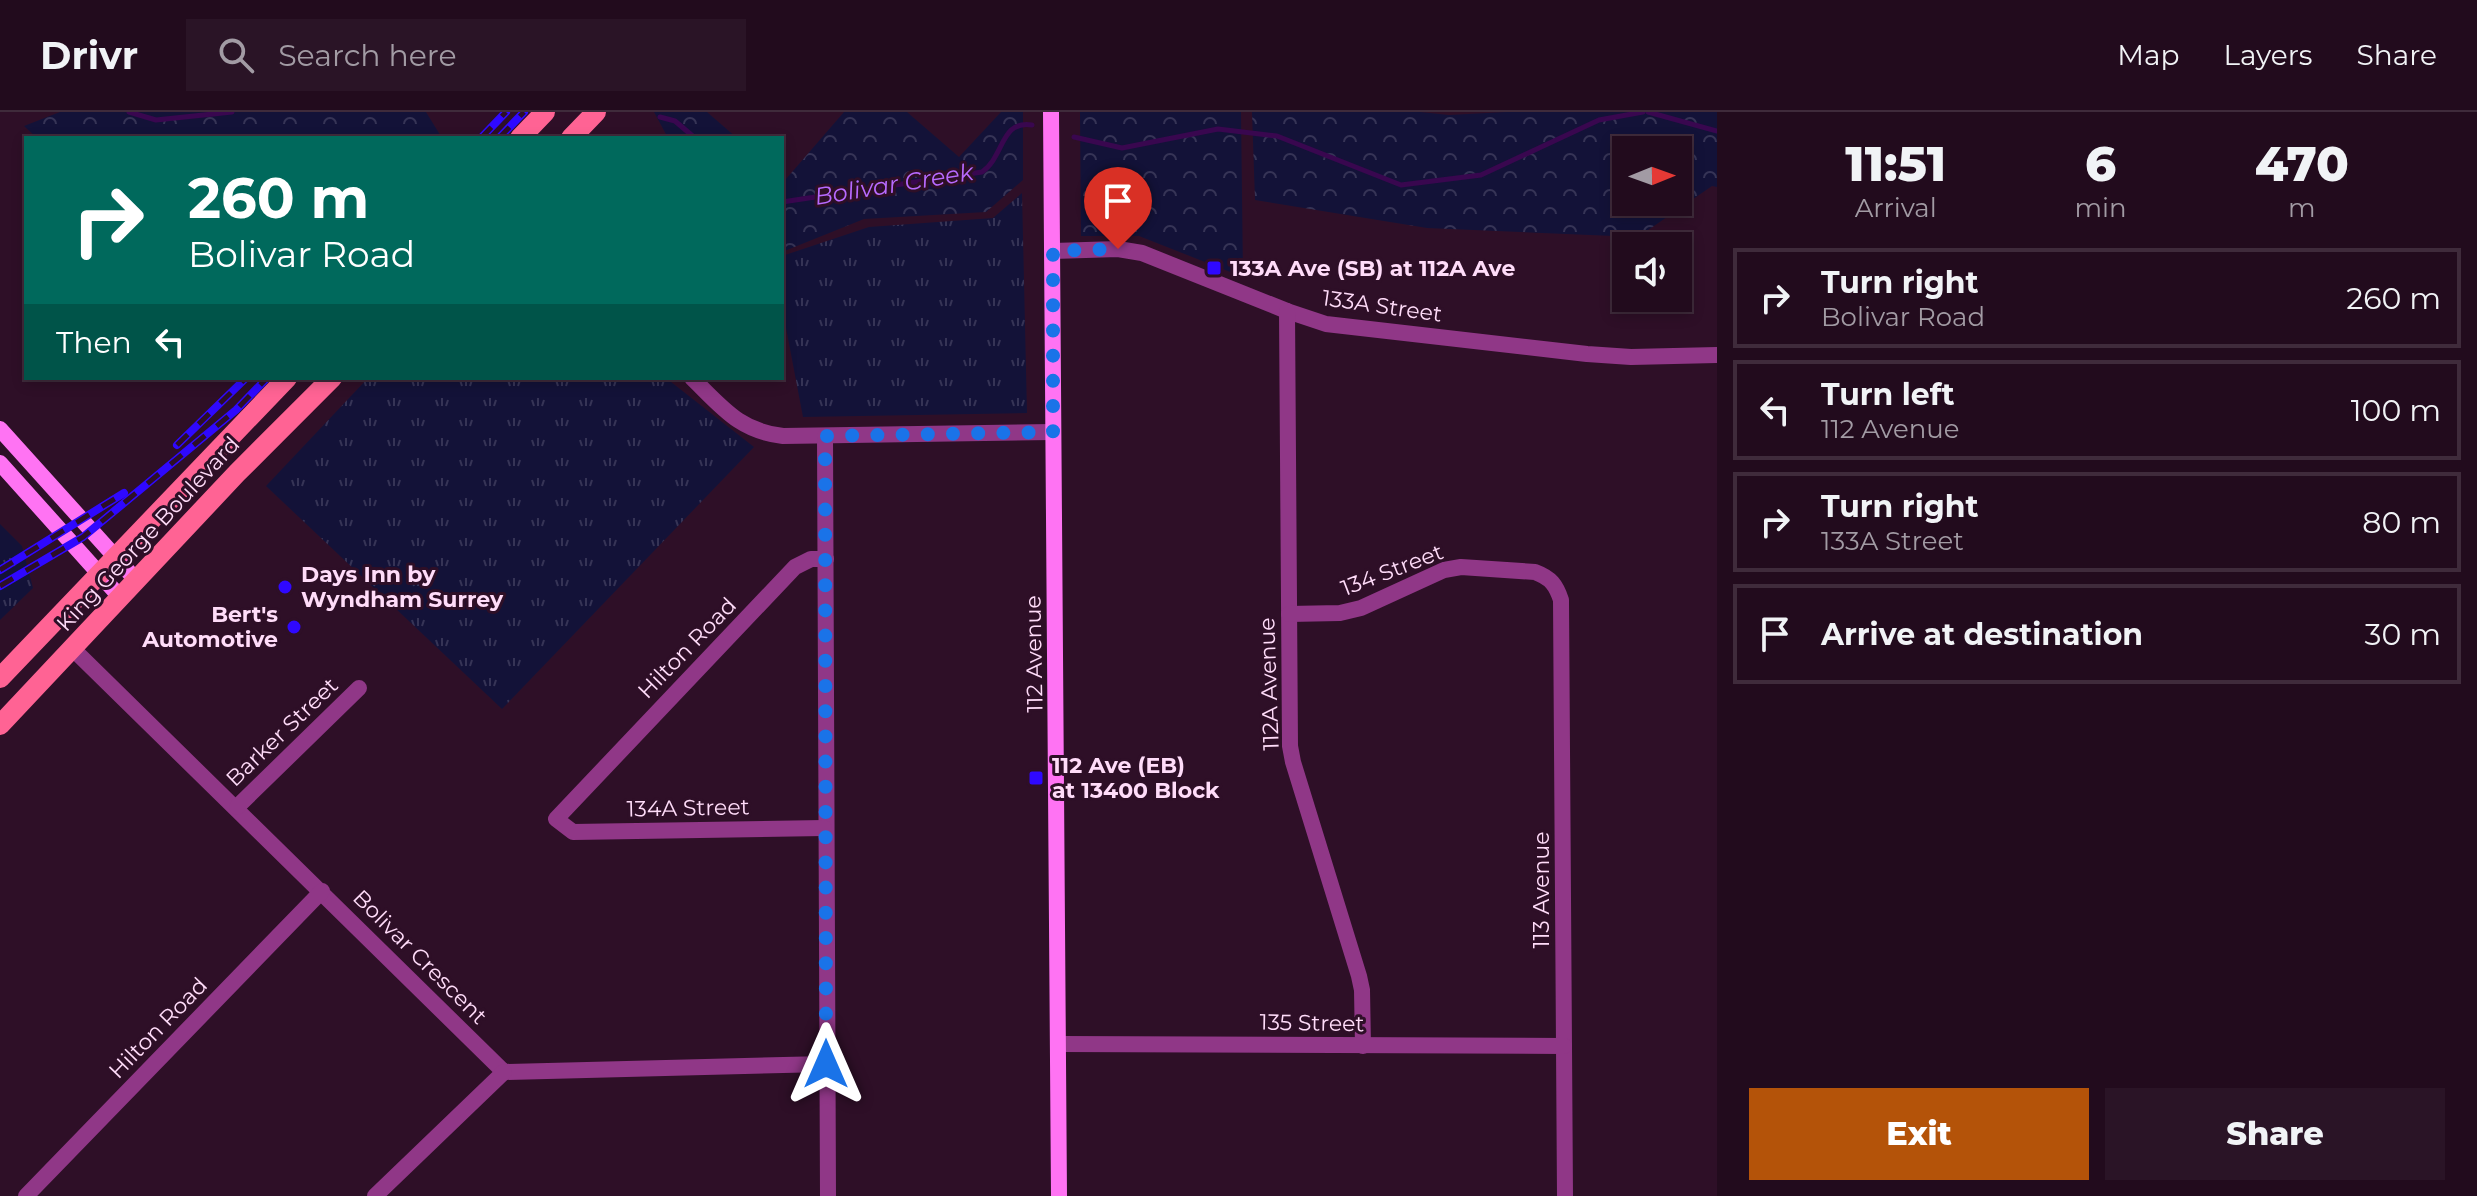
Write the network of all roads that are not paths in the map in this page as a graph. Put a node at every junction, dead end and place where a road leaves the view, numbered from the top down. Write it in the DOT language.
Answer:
graph roads {
  1 [pos="545,112"];
  2 [pos="596,112"];
  3 [pos="1051,112"];
  4 [pos="522,136"];
  5 [pos="573,136"];
  6 [pos="1053,251"];
  7 [pos="1287,311"];
  8 [pos="1717,355"];
  9 [pos="285,380"];
  10 [pos="330,380"];
  11 [pos="694,380"];
  12 [pos="0,429"];
  13 [pos="1053,432"];
  14 [pos="825,436"];
  15 [pos="0,463"];
  16 [pos="826,559"];
  17 [pos="116,560"];
  18 [pos="100,575"];
  19 [pos="136,580"];
  20 [pos="1556,585"];
  21 [pos="120,597"];
  22 [pos="1289,614"];
  23 [pos="73,649"];
  24 [pos="0,678"];
  25 [pos="359,688"];
  26 [pos="0,725"];
  27 [pos="237,807"];
  28 [pos="556,819"];
  29 [pos="824,828"];
  30 [pos="322,891"];
  31 [pos="1060,1044"];
  32 [pos="1363,1046"];
  33 [pos="1564,1046"];
  34 [pos="826,1064"];
  35 [pos="504,1072"];
  36 [pos="26,1196"];
  37 [pos="375,1196"];
  38 [pos="828,1196"];
  39 [pos="1059,1196"];
  40 [pos="1565,1196"];
  1 -- 4 [label="main road"];
  2 -- 5 [label="main road"];
  3 -- 6 [label="main road, 112 Avenue"];
  6 -- 7 [label="street, 133A Street"];
  6 -- 13 [label="main road, 112 Avenue"];
  7 -- 8 [label="street, 133A Street"];
  7 -- 22 [label="street, 112A Avenue"];
  9 -- 17 [label="main road, King George Boulevard"];
  10 -- 19 [label="main road, King George Boulevard"];
  11 -- 14 [label="street"];
  12 -- 17 [label="main road"];
  13 -- 14 [label="street"];
  13 -- 31 [label="main road, 112 Avenue"];
  14 -- 16 [label="street"];
  15 -- 18 [label="main road"];
  16 -- 28 [label="street, Hilton Road"];
  16 -- 29 [label="street"];
  17 -- 18 [label="main road, King George Boulevard"];
  17 -- 19 [label="main road"];
  18 -- 21 [label="main road"];
  18 -- 24 [label="main road, King George Boulevard"];
  19 -- 21 [label="main road, King George Boulevard"];
  20 -- 22 [label="street, 134 Street"];
  20 -- 33 [label="street, 113 Avenue"];
  21 -- 23 [label="main road, King George Boulevard"];
  22 -- 32 [label="street, 112A Avenue"];
  23 -- 26 [label="main road, King George Boulevard"];
  23 -- 27 [label="street, Bolivar Crescent"];
  25 -- 27 [label="street, Barker Street"];
  27 -- 30 [label="street, Bolivar Crescent"];
  28 -- 29 [label="street, 134A Street"];
  29 -- 34 [label="street"];
  30 -- 35 [label="street, Bolivar Crescent"];
  30 -- 36 [label="street, Hilton Road"];
  31 -- 32 [label="street, 135 Street"];
  31 -- 39 [label="main road, 112 Avenue"];
  32 -- 33 [label="street, 135 Street"];
  33 -- 40 [label="street, 113 Avenue"];
  34 -- 35 [label="street"];
  34 -- 38 [label="street"];
  35 -- 37 [label="street"];
}
